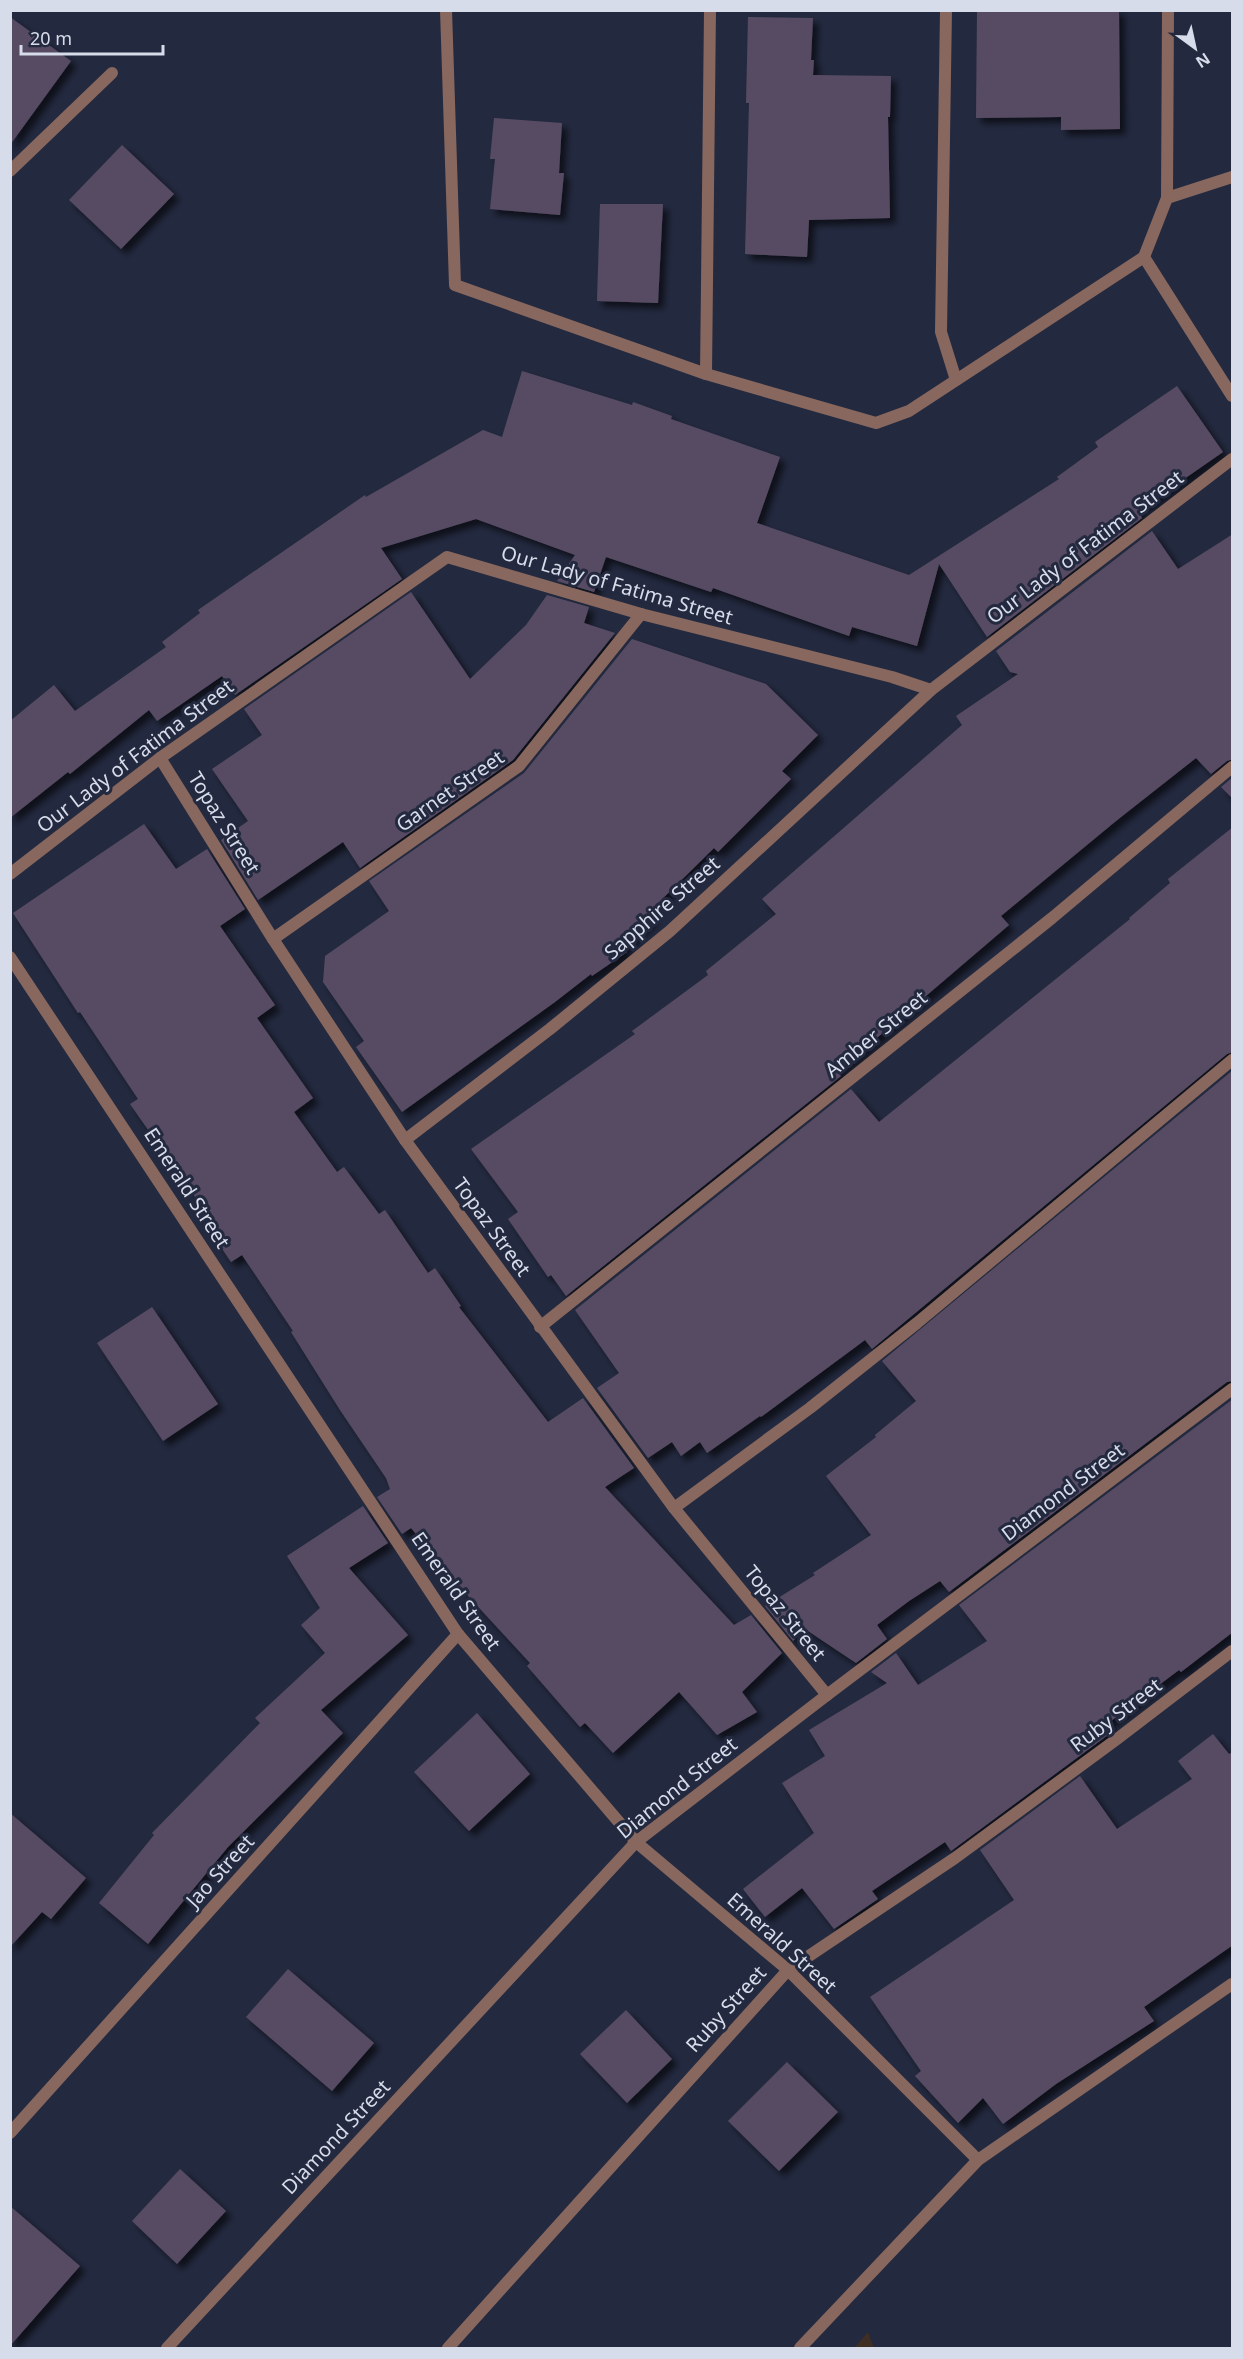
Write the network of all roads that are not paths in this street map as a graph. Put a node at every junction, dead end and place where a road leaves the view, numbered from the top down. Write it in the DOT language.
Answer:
graph roads {
  1 [pos="446,10"];
  2 [pos="710,10"];
  3 [pos="946,10"];
  4 [pos="1167,10"];
  5 [pos="112,74"];
  6 [pos="10,171"];
  7 [pos="1233,177"];
  8 [pos="1167,198"];
  9 [pos="1144,257"];
  10 [pos="706,374"];
  11 [pos="956,380"];
  12 [pos="1233,396"];
  13 [pos="1233,459"];
  14 [pos="641,614"];
  15 [pos="931,690"];
  16 [pos="160,758"];
  17 [pos="1233,767"];
  18 [pos="10,874"];
  19 [pos="273,939"];
  20 [pos="10,957"];
  21 [pos="1233,1060"];
  22 [pos="405,1140"];
  23 [pos="540,1326"];
  24 [pos="1233,1389"];
  25 [pos="674,1508"];
  26 [pos="458,1634"];
  27 [pos="1233,1651"];
  28 [pos="827,1695"];
  29 [pos="636,1842"];
  30 [pos="788,1970"];
  31 [pos="1233,1984"];
  32 [pos="10,2133"];
  33 [pos="978,2160"];
  34 [pos="167,2349"];
  35 [pos="448,2349"];
  36 [pos="800,2349"];
  1 -- 10 [label="street"];
  2 -- 10 [label="street"];
  3 -- 11 [label="street"];
  4 -- 8 [label="street"];
  5 -- 6 [label="street"];
  7 -- 8 [label="street"];
  8 -- 9 [label="street"];
  9 -- 11 [label="street"];
  9 -- 12 [label="street"];
  10 -- 11 [label="street"];
  13 -- 15 [label="street, Our Lady of Fatima Street"];
  14 -- 15 [label="street, Our Lady of Fatima Street"];
  14 -- 16 [label="street, Our Lady of Fatima Street"];
  14 -- 19 [label="street, Garnet Street"];
  15 -- 22 [label="street, Sapphire Street"];
  16 -- 18 [label="street, Our Lady of Fatima Street"];
  16 -- 19 [label="street, Topaz Street"];
  17 -- 23 [label="street, Amber Street"];
  19 -- 22 [label="street, Topaz Street"];
  20 -- 26 [label="street, Emerald Street"];
  21 -- 25 [label="street"];
  22 -- 23 [label="street, Topaz Street"];
  23 -- 25 [label="street, Topaz Street"];
  24 -- 28 [label="street, Diamond Street"];
  25 -- 28 [label="street, Topaz Street"];
  26 -- 29 [label="street, Emerald Street"];
  26 -- 32 [label="street, Jao Street"];
  27 -- 30 [label="street, Ruby Street"];
  28 -- 29 [label="street, Diamond Street"];
  29 -- 30 [label="street, Emerald Street"];
  29 -- 34 [label="street, Diamond Street"];
  30 -- 33 [label="street, Emerald Street"];
  30 -- 35 [label="street, Ruby Street"];
  31 -- 33 [label="street"];
  33 -- 36 [label="street"];
}
